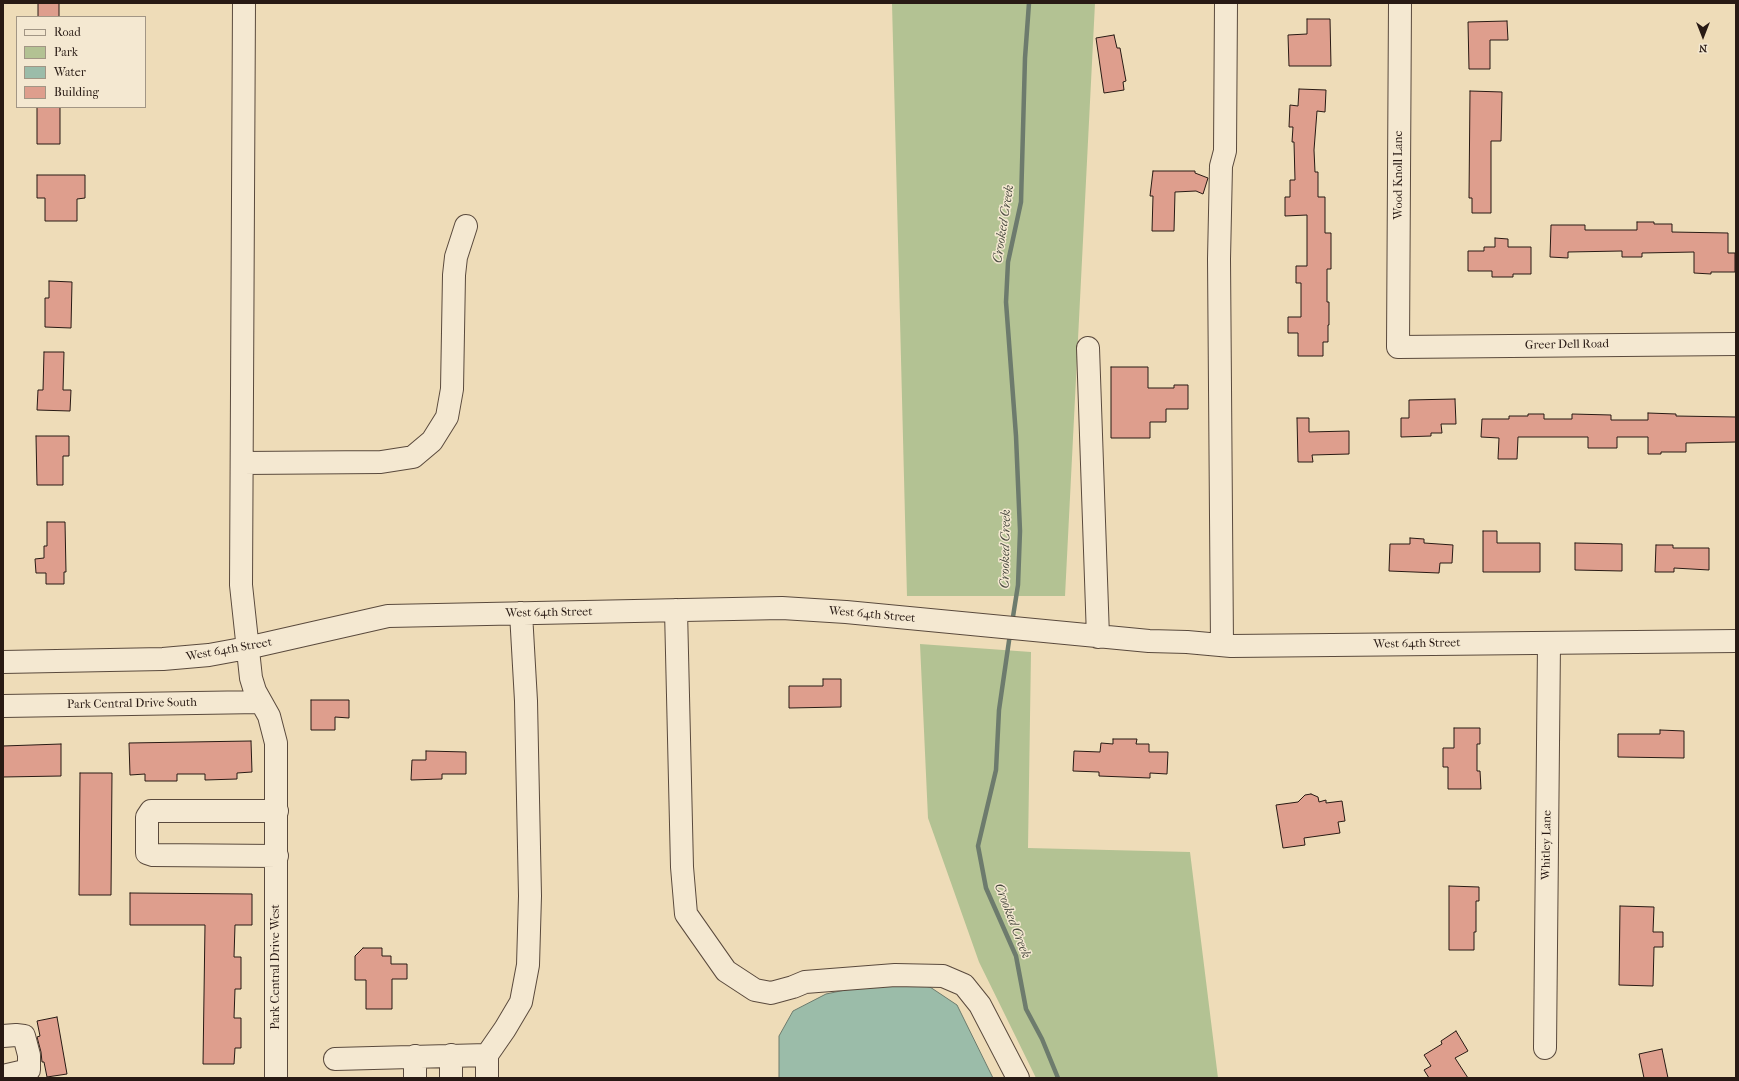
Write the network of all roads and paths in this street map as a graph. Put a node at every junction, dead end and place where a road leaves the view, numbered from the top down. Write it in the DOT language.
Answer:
graph roads {
  1 [pos="244,3"];
  2 [pos="1226,3"];
  3 [pos="1400,3"];
  4 [pos="466,226"];
  5 [pos="1736,344"];
  6 [pos="1398,347"];
  7 [pos="1088,348"];
  8 [pos="242,463"];
  9 [pos="676,610"];
  10 [pos="521,613"];
  11 [pos="1098,637"];
  12 [pos="1736,641"];
  13 [pos="1549,643"];
  14 [pos="1222,645"];
  15 [pos="248,648"];
  16 [pos="3,662"];
  17 [pos="260,702"];
  18 [pos="3,706"];
  19 [pos="277,811"];
  20 [pos="277,856"];
  21 [pos="3,1036"];
  22 [pos="1546,1048"];
  23 [pos="451,1055"];
  24 [pos="487,1055"];
  25 [pos="415,1056"];
  26 [pos="335,1059"];
  27 [pos="3,1076"];
  28 [pos="276,1078"];
  29 [pos="415,1078"];
  30 [pos="451,1078"];
  31 [pos="487,1078"];
  32 [pos="1018,1078"];
  1 -- 8 [label="street, Park Central Drive West"];
  2 -- 14 [label="street"];
  3 -- 6 [label="street, Wood Knoll Lane"];
  4 -- 8 [label="street"];
  5 -- 6 [label="street, Greer Dell Road"];
  7 -- 11 [label="street"];
  8 -- 15 [label="street, Park Central Drive West"];
  9 -- 10 [label="street, West 64th Street"];
  9 -- 11 [label="street, West 64th Street"];
  9 -- 32 [label="street"];
  10 -- 15 [label="street, West 64th Street"];
  10 -- 24 [label="street"];
  11 -- 14 [label="street, West 64th Street"];
  12 -- 13 [label="street, West 64th Street"];
  13 -- 14 [label="street, West 64th Street"];
  13 -- 22 [label="street, Whitley Lane"];
  15 -- 16 [label="street, West 64th Street"];
  15 -- 17 [label="street, Park Central Drive West"];
  17 -- 18 [label="street, Park Central Drive South"];
  17 -- 19 [label="street, Park Central Drive West"];
  19 -- 20 [label="street, Park Central Drive West"];
  19 -- 20 [label="street"];
  20 -- 28 [label="street, Park Central Drive West"];
  21 -- 27 [label="street"];
  23 -- 24 [label="street"];
  23 -- 25 [label="street"];
  23 -- 30 [label="street"];
  24 -- 31 [label="street"];
  25 -- 26 [label="street"];
  25 -- 29 [label="street"];
}
